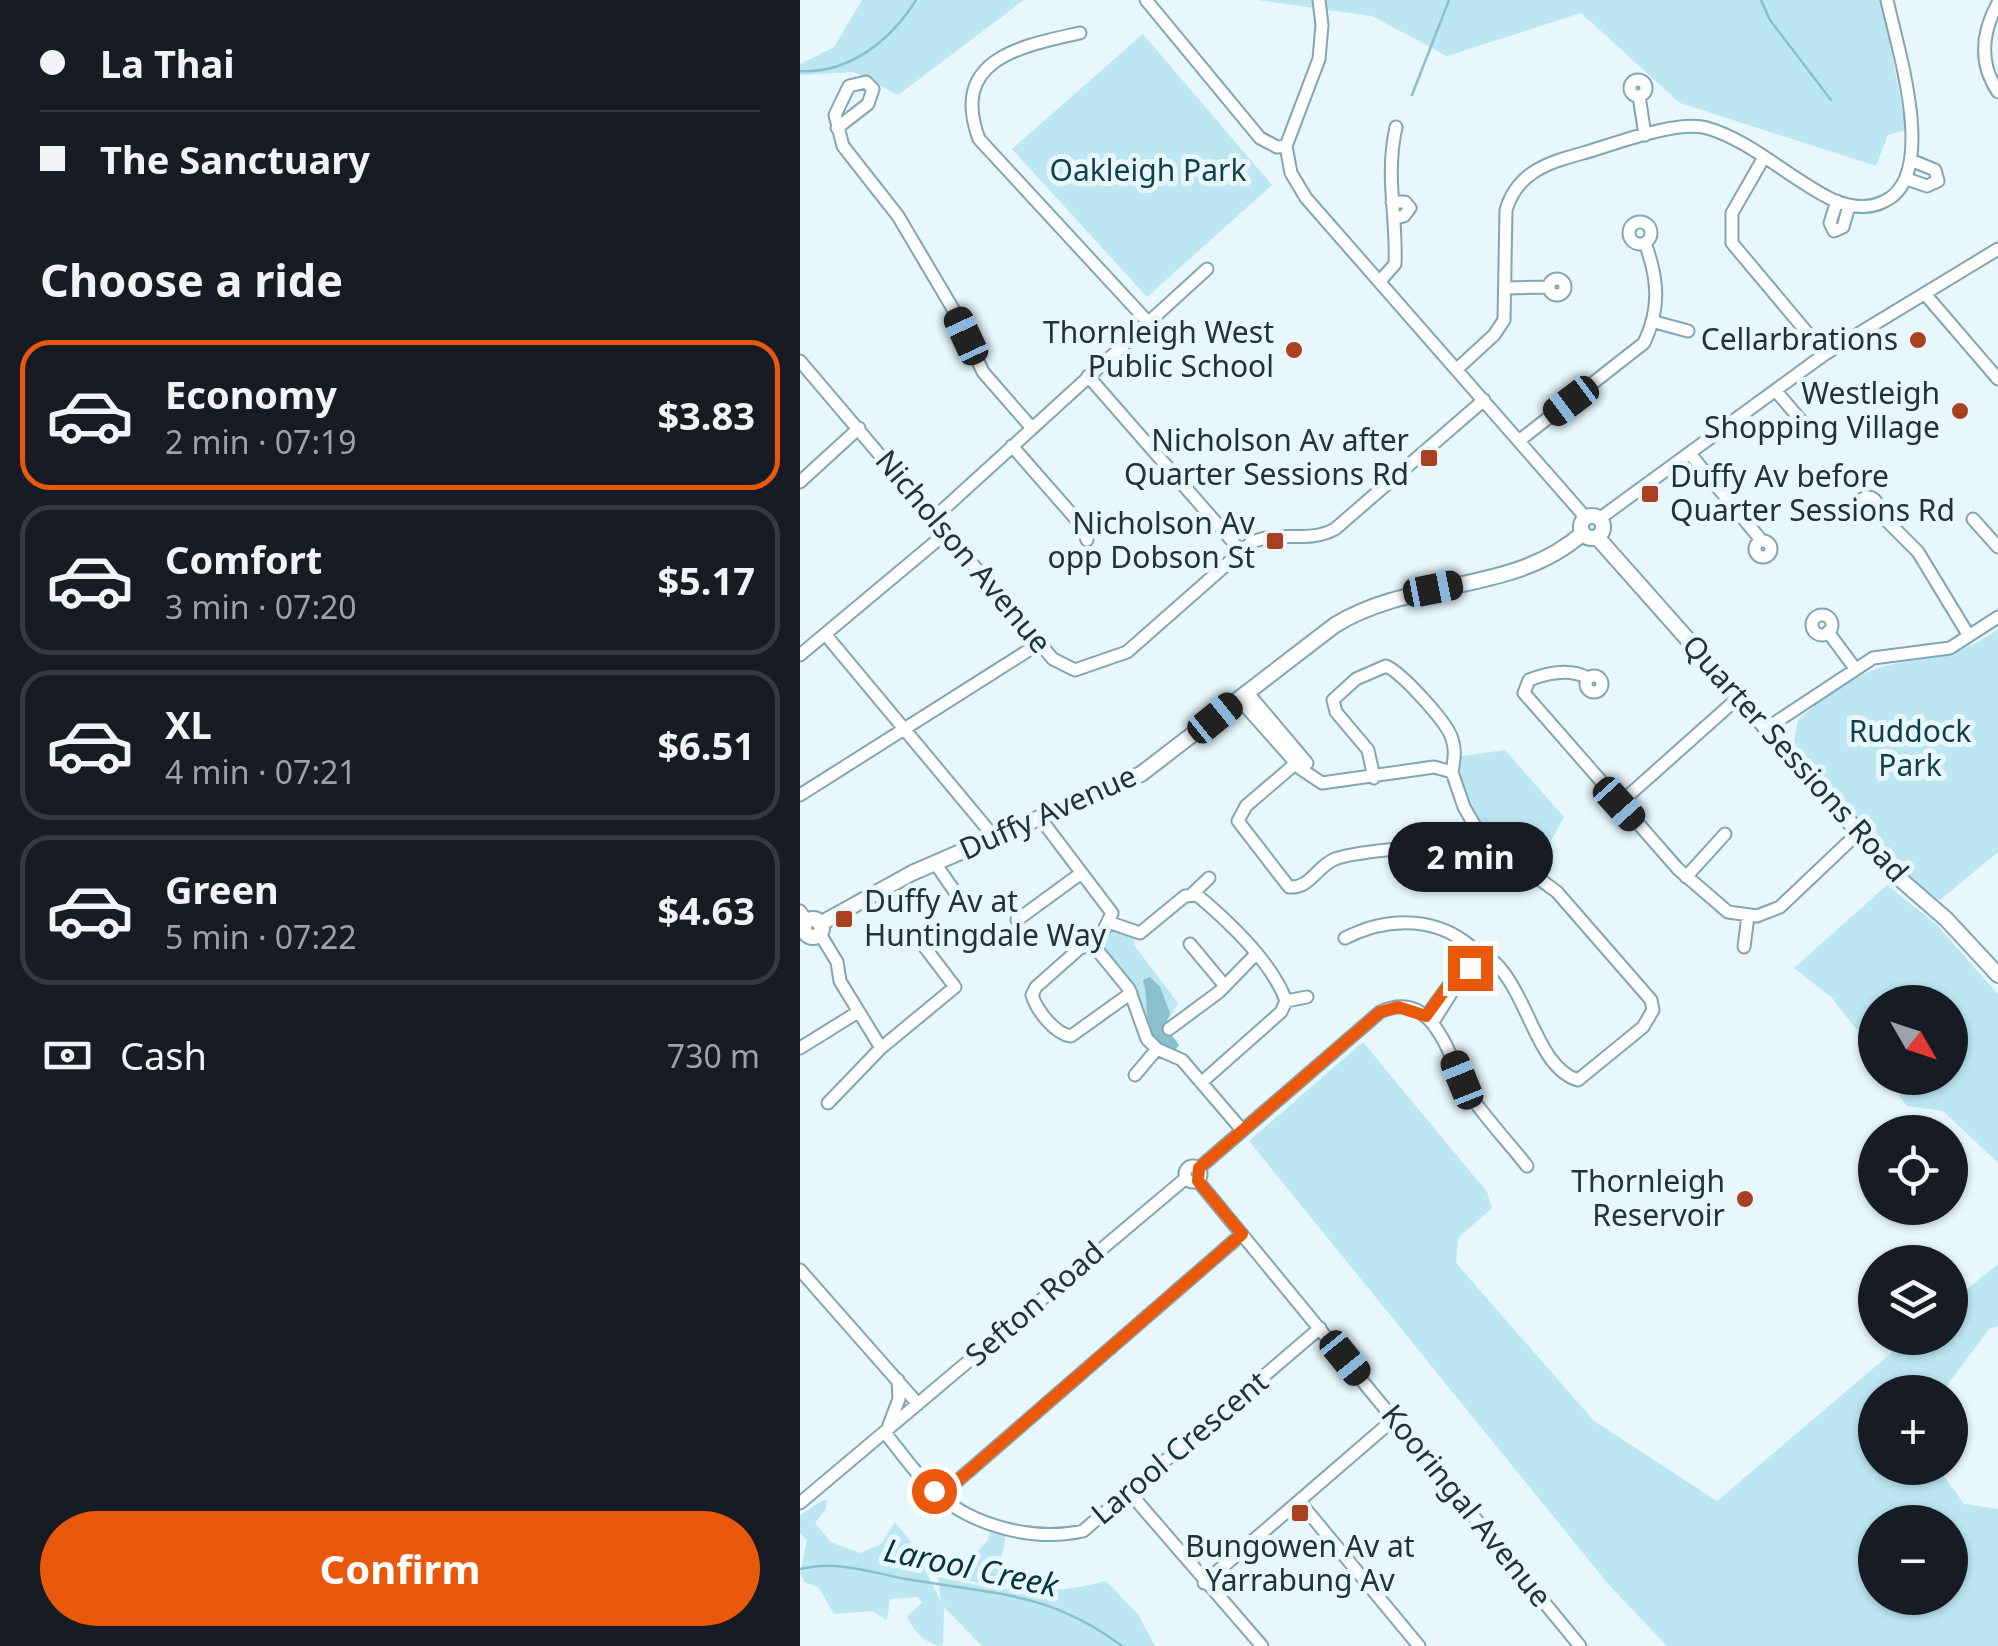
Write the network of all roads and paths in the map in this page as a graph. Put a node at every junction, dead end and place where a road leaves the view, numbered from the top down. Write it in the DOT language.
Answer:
graph roads {
  1 [pos="1146,0"];
  2 [pos="1318,0"];
  3 [pos="1887,0"];
  4 [pos="1998,3"];
  5 [pos="1080,33"];
  6 [pos="1998,92"];
  7 [pos="1639,96"];
  8 [pos="1396,127"];
  9 [pos="838,128"];
  10 [pos="1645,136"];
  11 [pos="1286,146"];
  12 [pos="1763,159"];
  13 [pos="1913,161"];
  14 [pos="1906,179"];
  15 [pos="1644,243"];
  16 [pos="1998,248"];
  17 [pos="1206,269"];
  18 [pos="1381,280"];
  19 [pos="1549,287"];
  20 [pos="1507,288"];
  21 [pos="1925,294"];
  22 [pos="1152,316"];
  23 [pos="1654,322"];
  24 [pos="1688,330"];
  25 [pos="1825,354"];
  26 [pos="800,362"];
  27 [pos="1457,368"];
  28 [pos="1996,374"];
  29 [pos="1088,376"];
  30 [pos="1776,392"];
  31 [pos="1484,400"];
  32 [pos="1804,424"];
  33 [pos="1031,427"];
  34 [pos="858,428"];
  35 [pos="1520,440"];
  36 [pos="1012,446"];
  37 [pos="1691,455"];
  38 [pos="800,482"];
  39 [pos="1876,510"];
  40 [pos="934,517"];
  41 [pos="1593,518"];
  42 [pos="1982,528"];
  43 [pos="946,533"];
  44 [pos="1590,535"];
  45 [pos="1086,540"];
  46 [pos="1761,540"];
  47 [pos="1998,547"];
  48 [pos="1240,550"];
  49 [pos="1998,617"];
  50 [pos="1828,632"];
  51 [pos="825,634"];
  52 [pos="1969,636"];
  53 [pos="1040,643"];
  54 [pos="800,655"];
  55 [pos="1854,668"];
  56 [pos="1588,678"];
  57 [pos="1243,695"];
  58 [pos="1739,698"];
  59 [pos="1767,728"];
  60 [pos="904,729"];
  61 [pos="1299,761"];
  62 [pos="1452,772"];
  63 [pos="1374,778"];
  64 [pos="800,795"];
  65 [pos="1619,804"];
  66 [pos="1040,818"];
  67 [pos="1472,824"];
  68 [pos="1858,833"];
  69 [pos="1725,834"];
  70 [pos="995,838"];
  71 [pos="935,863"];
  72 [pos="1080,874"];
  73 [pos="1686,877"];
  74 [pos="1208,878"];
  75 [pos="955,892"];
  76 [pos="1192,894"];
  77 [pos="1748,916"];
  78 [pos="1017,920"];
  79 [pos="1111,923"];
  80 [pos="809,928"];
  81 [pos="930,930"];
  82 [pos="1345,938"];
  83 [pos="1097,944"];
  84 [pos="1190,944"];
  85 [pos="1744,947"];
  86 [pos="1255,954"];
  87 [pos="1477,954"];
  88 [pos="1998,975"];
  89 [pos="1226,986"];
  90 [pos="1130,992"];
  91 [pos="1307,997"];
  92 [pos="1286,1002"];
  93 [pos="858,1012"];
  94 [pos="1429,1019"];
  95 [pos="1170,1028"];
  96 [pos="800,1048"];
  97 [pos="880,1048"];
  98 [pos="1158,1050"];
  99 [pos="1135,1075"];
  100 [pos="1202,1082"];
  101 [pos="828,1103"];
  102 [pos="1242,1130"];
  103 [pos="1527,1166"];
  104 [pos="1195,1176"];
  105 [pos="1242,1234"];
  106 [pos="800,1270"];
  107 [pos="1320,1328"];
  108 [pos="898,1379"];
  109 [pos="918,1404"];
  110 [pos="1394,1419"];
  111 [pos="885,1433"];
  112 [pos="1130,1492"];
  113 [pos="940,1496"];
  114 [pos="1299,1501"];
  115 [pos="800,1503"];
  116 [pos="1204,1583"];
  117 [pos="1262,1646"];
  118 [pos="1419,1646"];
  119 [pos="1580,1646"];
  1 -- 11 [label="street"];
  2 -- 11 [label="street"];
  3 -- 13 [label="street"];
  4 -- 6 [label="street"];
  5 -- 22 [label="street"];
  7 -- 10 [label="street"];
  8 -- 18 [label="street"];
  9 -- 33 [label="street"];
  10 -- 12 [label="street"];
  10 -- 20 [label="street"];
  11 -- 18 [label="street"];
  12 -- 14 [label="street"];
  12 -- 25 [label="street"];
  13 -- 14 [label="street"];
  13 -- 14 [label="street"];
  15 -- 23 [label="street"];
  16 -- 21 [label="street"];
  17 -- 22 [label="street"];
  18 -- 27 [label="street"];
  19 -- 20 [label="street"];
  20 -- 27 [label="street"];
  21 -- 25 [label="street"];
  21 -- 28 [label="street"];
  22 -- 29 [label="street"];
  23 -- 24 [label="street"];
  23 -- 35 [label="street"];
  25 -- 30 [label="street"];
  26 -- 34 [label="street, Nicholson Avenue"];
  27 -- 31 [label="street"];
  29 -- 33 [label="street"];
  29 -- 48 [label="street"];
  30 -- 32 [label="street"];
  30 -- 37 [label="street"];
  31 -- 35 [label="street"];
  31 -- 48 [label="street, Nicholson Avenue"];
  33 -- 36 [label="street"];
  34 -- 38 [label="street"];
  34 -- 40 [label="street, Nicholson Avenue"];
  35 -- 41 [label="street"];
  36 -- 40 [label="street"];
  36 -- 45 [label="street"];
  37 -- 41 [label="street"];
  37 -- 46 [label="street"];
  39 -- 52 [label="street"];
  40 -- 43 [label="street, Nicholson Avenue"];
  41 -- 44 [label="main road"];
  42 -- 47 [label="street"];
  43 -- 51 [label="street"];
  43 -- 53 [label="street, Nicholson Avenue"];
  44 -- 57 [label="main road, Duffy Avenue"];
  44 -- 58 [label="main road, Quarter Sessions Road"];
  48 -- 53 [label="street, Nicholson Avenue"];
  49 -- 52 [label="street"];
  50 -- 55 [label="street"];
  51 -- 54 [label="street"];
  51 -- 60 [label="street"];
  52 -- 55 [label="street"];
  53 -- 60 [label="street"];
  55 -- 59 [label="street"];
  56 -- 65 [label="street"];
  57 -- 61 [label="street"];
  57 -- 66 [label="main road, Duffy Avenue"];
  58 -- 59 [label="main road, Quarter Sessions Road"];
  58 -- 65 [label="street"];
  59 -- 68 [label="main road, Quarter Sessions Road"];
  60 -- 64 [label="street"];
  60 -- 70 [label="street"];
  61 -- 63 [label="street"];
  61 -- 67 [label="street"];
  62 -- 63 [label="street"];
  62 -- 63 [label="street"];
  62 -- 67 [label="street"];
  65 -- 73 [label="street"];
  66 -- 70 [label="main road, Duffy Avenue"];
  66 -- 72 [label="street"];
  67 -- 87 [label="street"];
  68 -- 77 [label="street"];
  68 -- 88 [label="main road, Quarter Sessions Road"];
  69 -- 73 [label="street"];
  70 -- 71 [label="main road, Duffy Avenue"];
  71 -- 75 [label="street"];
  71 -- 80 [label="main road, Duffy Avenue"];
  72 -- 78 [label="street"];
  72 -- 79 [label="street"];
  73 -- 77 [label="street"];
  74 -- 76 [label="street"];
  76 -- 79 [label="street"];
  76 -- 86 [label="street"];
  77 -- 85 [label="street"];
  79 -- 83 [label="street"];
  80 -- 93 [label="street"];
  81 -- 97 [label="street"];
  82 -- 87 [label="street"];
  83 -- 90 [label="street"];
  83 -- 90 [label="street"];
  84 -- 89 [label="street"];
  86 -- 89 [label="street"];
  86 -- 92 [label="street"];
  87 -- 94 [label="street"];
  89 -- 95 [label="street"];
  90 -- 98 [label="street"];
  91 -- 92 [label="street"];
  92 -- 100 [label="street"];
  93 -- 96 [label="street"];
  93 -- 97 [label="street"];
  94 -- 102 [label="street, Sefton Road"];
  94 -- 103 [label="street"];
  97 -- 101 [label="street"];
  98 -- 99 [label="street"];
  98 -- 100 [label="street"];
  100 -- 102 [label="street"];
  102 -- 104 [label="street, Sefton Road"];
  104 -- 105 [label="street, Kooringal Avenue"];
  104 -- 109 [label="street, Sefton Road"];
  105 -- 107 [label="street, Kooringal Avenue"];
  105 -- 113 [label="street"];
  106 -- 108 [label="street"];
  107 -- 110 [label="street, Kooringal Avenue"];
  107 -- 112 [label="street, Larool Crescent"];
  108 -- 109 [label="street"];
  108 -- 111 [label="street"];
  109 -- 111 [label="street, Sefton Road"];
  110 -- 114 [label="street"];
  110 -- 119 [label="street, Kooringal Avenue"];
  111 -- 113 [label="street, Larool Crescent"];
  111 -- 115 [label="street, Sefton Road"];
  112 -- 113 [label="street, Larool Crescent"];
  112 -- 116 [label="street"];
  114 -- 116 [label="street"];
  114 -- 118 [label="street"];
  116 -- 117 [label="street"];
}
